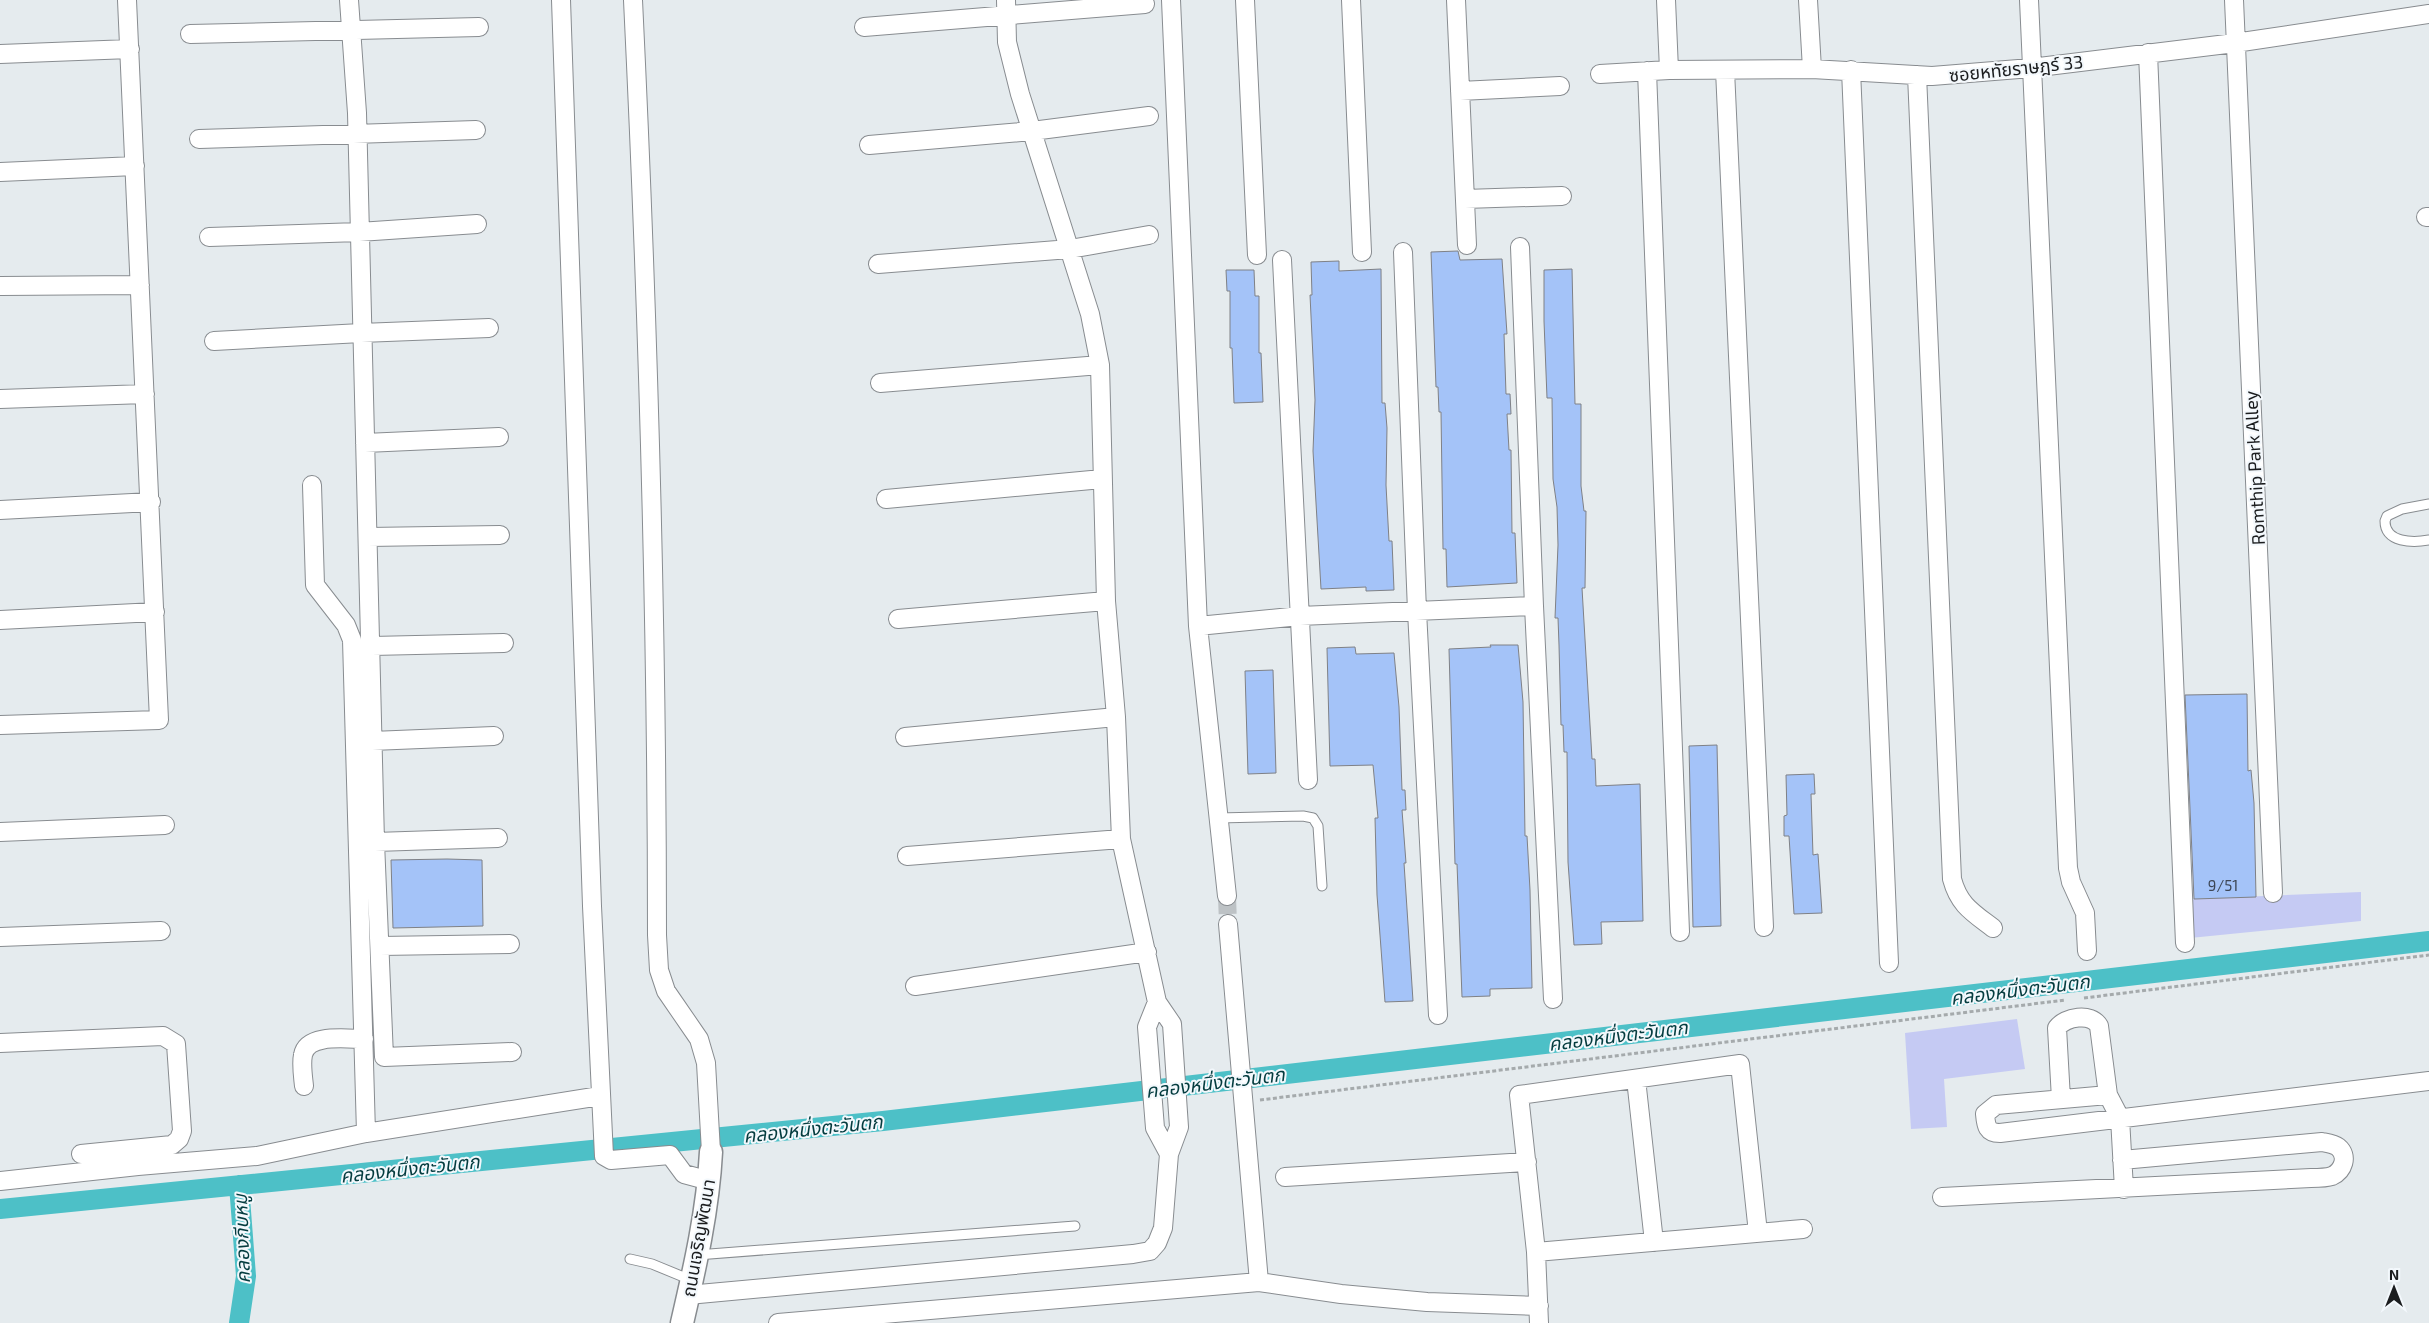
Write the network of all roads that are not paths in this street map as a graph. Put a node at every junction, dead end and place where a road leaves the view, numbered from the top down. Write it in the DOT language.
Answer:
graph roads {
  1 [pos="127,0"];
  2 [pos="349,0"];
  3 [pos="561,0"];
  4 [pos="632,0"];
  5 [pos="1171,0"];
  6 [pos="1245,0"];
  7 [pos="1351,0"];
  8 [pos="1456,0"];
  9 [pos="1666,0"];
  10 [pos="1808,0"];
  11 [pos="2029,0"];
  12 [pos="2234,0"];
  13 [pos="1145,4"];
  14 [pos="1006,8"];
  15 [pos="2429,14"];
  16 [pos="478,27"];
  17 [pos="864,27"];
  18 [pos="351,30"];
  19 [pos="190,34"];
  20 [pos="2235,43"];
  21 [pos="130,49"];
  22 [pos="2148,53"];
  23 [pos="0,54"];
  24 [pos="2031,68"];
  25 [pos="1812,69"];
  26 [pos="1669,70"];
  27 [pos="1725,70"];
  28 [pos="1852,70"];
  29 [pos="1647,71"];
  30 [pos="1600,74"];
  31 [pos="1917,75"];
  32 [pos="1560,86"];
  33 [pos="1460,91"];
  34 [pos="1149,116"];
  35 [pos="476,130"];
  36 [pos="1032,131"];
  37 [pos="357,132"];
  38 [pos="199,139"];
  39 [pos="869,145"];
  40 [pos="135,166"];
  41 [pos="0,172"];
  42 [pos="1562,196"];
  43 [pos="1465,199"];
  44 [pos="477,224"];
  45 [pos="359,232"];
  46 [pos="1149,235"];
  47 [pos="210,237"];
  48 [pos="1466,245"];
  49 [pos="1520,247"];
  50 [pos="1070,249"];
  51 [pos="1362,252"];
  52 [pos="1404,252"];
  53 [pos="1257,255"];
  54 [pos="1282,260"];
  55 [pos="878,264"];
  56 [pos="140,285"];
  57 [pos="0,286"];
  58 [pos="489,328"];
  59 [pos="361,333"];
  60 [pos="214,342"];
  61 [pos="1100,365"];
  62 [pos="880,383"];
  63 [pos="145,394"];
  64 [pos="0,398"];
  65 [pos="499,436"];
  66 [pos="364,443"];
  67 [pos="1102,480"];
  68 [pos="312,485"];
  69 [pos="886,499"];
  70 [pos="151,502"];
  71 [pos="2429,504"];
  72 [pos="0,510"];
  73 [pos="500,535"];
  74 [pos="368,537"];
  75 [pos="2429,540"];
  76 [pos="1106,601"];
  77 [pos="1534,606"];
  78 [pos="1418,611"];
  79 [pos="155,612"];
  80 [pos="1300,616"];
  81 [pos="898,619"];
  82 [pos="0,620"];
  83 [pos="1198,626"];
  84 [pos="504,643"];
  85 [pos="372,646"];
  86 [pos="1116,717"];
  87 [pos="0,725"];
  88 [pos="494,736"];
  89 [pos="905,737"];
  90 [pos="372,741"];
  91 [pos="1308,780"];
  92 [pos="1218,818"];
  93 [pos="165,825"];
  94 [pos="0,832"];
  95 [pos="498,838"];
  96 [pos="1121,839"];
  97 [pos="375,842"];
  98 [pos="907,856"];
  99 [pos="1322,886"];
  100 [pos="2273,894"];
  101 [pos="1227,896"];
  102 [pos="1228,924"];
  103 [pos="1764,927"];
  104 [pos="1993,928"];
  105 [pos="161,931"];
  106 [pos="1680,932"];
  107 [pos="0,937"];
  108 [pos="2186,943"];
  109 [pos="510,944"];
  110 [pos="380,946"];
  111 [pos="2087,951"];
  112 [pos="1146,952"];
  113 [pos="1889,963"];
  114 [pos="915,986"];
  115 [pos="1553,999"];
  116 [pos="1157,1002"];
  117 [pos="1438,1015"];
  118 [pos="364,1039"];
  119 [pos="0,1044"];
  120 [pos="512,1052"];
  121 [pos="1636,1078"];
  122 [pos="2429,1081"];
  123 [pos="304,1086"];
  124 [pos="2108,1095"];
  125 [pos="2061,1099"];
  126 [pos="601,1102"];
  127 [pos="2120,1118"];
  128 [pos="366,1133"];
  129 [pos="711,1152"];
  130 [pos="80,1154"];
  131 [pos="1169,1154"];
  132 [pos="2122,1160"];
  133 [pos="1527,1162"];
  134 [pos="1285,1177"];
  135 [pos="0,1181"];
  136 [pos="710,1181"];
  137 [pos="2124,1189"];
  138 [pos="1942,1198"];
  139 [pos="1075,1226"];
  140 [pos="1803,1229"];
  141 [pos="1758,1233"];
  142 [pos="1654,1242"];
  143 [pos="1536,1252"];
  144 [pos="697,1255"];
  145 [pos="630,1258"];
  146 [pos="1259,1282"];
  147 [pos="690,1288"];
  148 [pos="1539,1314"];
  149 [pos="682,1323"];
  150 [pos="778,1323"];
  1 -- 21 [label="street"];
  2 -- 18 [label="street"];
  3 -- 126 [label="street"];
  4 -- 129 [label="street"];
  5 -- 83 [label="street"];
  6 -- 53 [label="street"];
  7 -- 51 [label="street"];
  8 -- 33 [label="street"];
  9 -- 26 [label="street"];
  10 -- 25 [label="street"];
  11 -- 24 [label="street"];
  12 -- 20 [label="street, Romthip Park Alley"];
  13 -- 14 [label="street"];
  14 -- 17 [label="street"];
  14 -- 36 [label="street"];
  15 -- 20 [label="street, ซอยหทัยราษฎร์ 33"];
  16 -- 18 [label="street"];
  18 -- 19 [label="street"];
  18 -- 37 [label="street"];
  20 -- 22 [label="street, ซอยหทัยราษฎร์ 33"];
  20 -- 100 [label="street, Romthip Park Alley"];
  21 -- 23 [label="street"];
  21 -- 40 [label="street"];
  22 -- 24 [label="street, ซอยหทัยราษฎร์ 33"];
  22 -- 108 [label="street"];
  24 -- 31 [label="street, ซอยหทัยราษฎร์ 33"];
  24 -- 111 [label="street"];
  25 -- 27 [label="street, ซอยหทัยราษฎร์ 33"];
  25 -- 28 [label="street, ซอยหทัยราษฎร์ 33"];
  26 -- 27 [label="street, ซอยหทัยราษฎร์ 33"];
  26 -- 29 [label="street, ซอยหทัยราษฎร์ 33"];
  27 -- 103 [label="street"];
  28 -- 31 [label="street, ซอยหทัยราษฎร์ 33"];
  28 -- 113 [label="street"];
  29 -- 30 [label="street, ซอยหทัยราษฎร์ 33"];
  29 -- 106 [label="street"];
  31 -- 104 [label="street"];
  32 -- 33 [label="street"];
  33 -- 43 [label="street"];
  34 -- 36 [label="street"];
  35 -- 37 [label="street"];
  36 -- 39 [label="street"];
  36 -- 50 [label="street"];
  37 -- 38 [label="street"];
  37 -- 45 [label="street"];
  40 -- 41 [label="street"];
  40 -- 56 [label="street"];
  42 -- 43 [label="street"];
  43 -- 48 [label="street"];
  44 -- 45 [label="street"];
  45 -- 47 [label="street"];
  45 -- 59 [label="street"];
  46 -- 50 [label="street"];
  49 -- 77 [label="street"];
  50 -- 55 [label="street"];
  50 -- 61 [label="street"];
  52 -- 78 [label="street"];
  54 -- 80 [label="street"];
  56 -- 57 [label="street"];
  56 -- 63 [label="street"];
  58 -- 59 [label="street"];
  59 -- 60 [label="street"];
  59 -- 66 [label="street"];
  61 -- 62 [label="street"];
  61 -- 67 [label="street"];
  63 -- 64 [label="street"];
  63 -- 70 [label="street"];
  65 -- 66 [label="street"];
  66 -- 74 [label="street"];
  67 -- 69 [label="street"];
  67 -- 76 [label="street"];
  68 -- 118 [label="street"];
  70 -- 72 [label="street"];
  70 -- 79 [label="street"];
  71 -- 75 [label="lane"];
  73 -- 74 [label="street"];
  74 -- 85 [label="street"];
  76 -- 81 [label="street"];
  76 -- 86 [label="street"];
  77 -- 78 [label="street"];
  77 -- 115 [label="street"];
  78 -- 80 [label="street"];
  78 -- 117 [label="street"];
  79 -- 82 [label="street"];
  79 -- 87 [label="street"];
  80 -- 83 [label="street"];
  80 -- 91 [label="street"];
  83 -- 92 [label="street"];
  84 -- 85 [label="street"];
  85 -- 90 [label="street"];
  86 -- 89 [label="street"];
  86 -- 96 [label="street"];
  88 -- 90 [label="street"];
  90 -- 97 [label="street"];
  92 -- 99 [label="lane"];
  92 -- 101 [label="street"];
  93 -- 94 [label="street"];
  95 -- 97 [label="street"];
  96 -- 98 [label="street"];
  96 -- 112 [label="street"];
  97 -- 110 [label="street"];
  102 -- 146 [label="street"];
  105 -- 107 [label="street"];
  109 -- 110 [label="street"];
  110 -- 120 [label="street"];
  112 -- 114 [label="street"];
  112 -- 116 [label="street"];
  116 -- 131 [label="street"];
  116 -- 131 [label="street"];
  118 -- 123 [label="street"];
  118 -- 128 [label="street"];
  119 -- 130 [label="street"];
  121 -- 133 [label="street"];
  121 -- 141 [label="street"];
  121 -- 142 [label="street"];
  122 -- 127 [label="street"];
  124 -- 125 [label="street"];
  124 -- 125 [label="street"];
  124 -- 127 [label="street"];
  125 -- 127 [label="street"];
  126 -- 128 [label="street"];
  126 -- 136 [label="street"];
  127 -- 132 [label="street"];
  128 -- 135 [label="street"];
  129 -- 136 [label="street, ถนนเจริญพัฒนา"];
  131 -- 147 [label="street"];
  132 -- 137 [label="street"];
  132 -- 137 [label="street"];
  133 -- 134 [label="street"];
  133 -- 143 [label="street"];
  136 -- 144 [label="street, ถนนเจริญพัฒนา"];
  137 -- 138 [label="street"];
  139 -- 144 [label="lane"];
  140 -- 141 [label="street"];
  141 -- 142 [label="street"];
  142 -- 143 [label="street"];
  143 -- 148 [label="street"];
  144 -- 147 [label="street, ถนนเจริญพัฒนา"];
  145 -- 147 [label="lane"];
  146 -- 148 [label="street"];
  146 -- 150 [label="street"];
  147 -- 149 [label="street, ถนนเจริญพัฒนา"];
}
